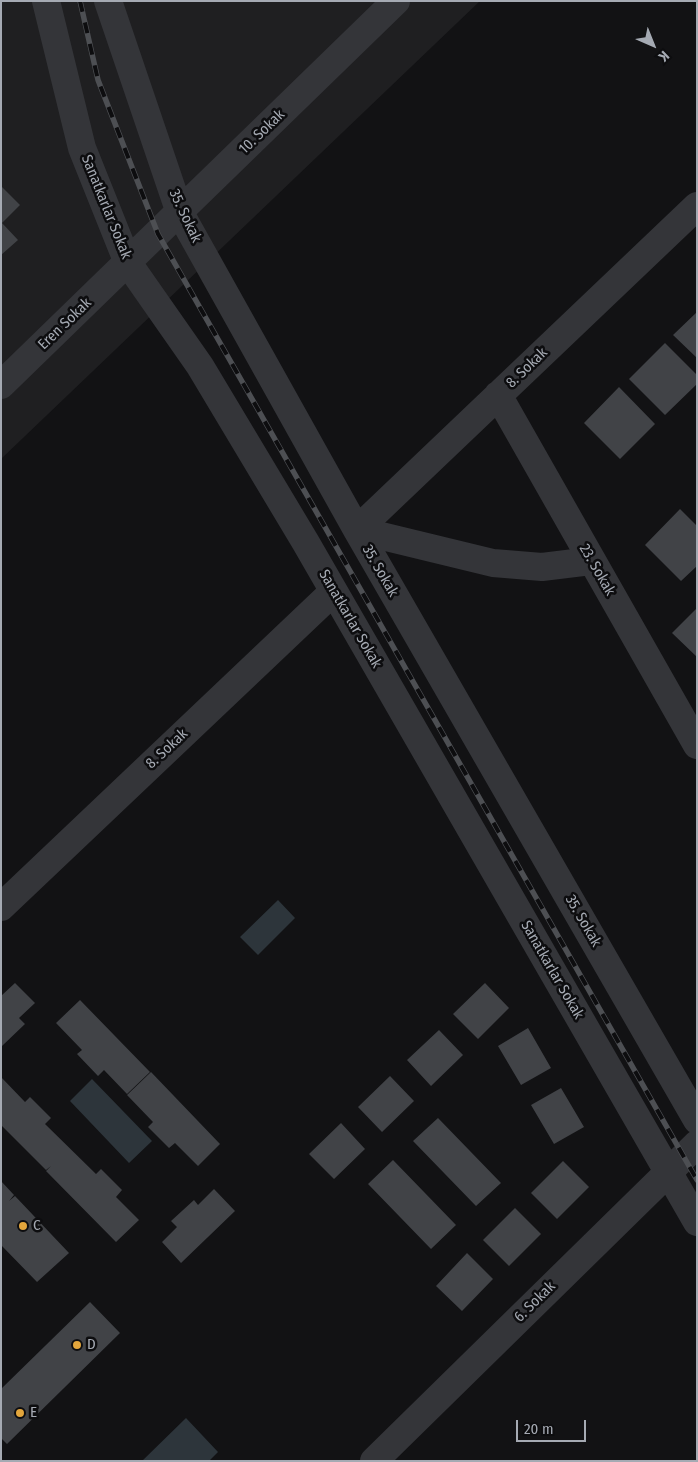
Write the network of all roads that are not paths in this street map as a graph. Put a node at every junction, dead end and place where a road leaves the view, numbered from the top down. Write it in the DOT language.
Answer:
graph roads {
  1 [pos="46,1"];
  2 [pos="108,1"];
  3 [pos="396,1"];
  4 [pos="697,206"];
  5 [pos="180,213"];
  6 [pos="128,263"];
  7 [pos="1,385"];
  8 [pos="498,395"];
  9 [pos="357,530"];
  10 [pos="592,560"];
  11 [pos="333,592"];
  12 [pos="697,745"];
  13 [pos="1,906"];
  14 [pos="697,1120"];
  15 [pos="697,1144"];
  16 [pos="668,1172"];
  17 [pos="697,1222"];
  18 [pos="374,1461"];
  1 -- 6 [label="street, Sanatkarlar Sokak"];
  2 -- 5 [label="street, 35. Sokak"];
  3 -- 5 [label="street, 10. Sokak"];
  4 -- 8 [label="street, 8. Sokak"];
  5 -- 6 [label="street, 10. Sokak"];
  5 -- 9 [label="street, 35. Sokak"];
  6 -- 7 [label="street, Eren Sokak"];
  6 -- 11 [label="street, Sanatkarlar Sokak"];
  8 -- 9 [label="street, 8. Sokak"];
  8 -- 10 [label="street, 23. Sokak"];
  9 -- 10 [label="street"];
  9 -- 14 [label="street, 35. Sokak"];
  10 -- 12 [label="street, 23. Sokak"];
  11 -- 13 [label="street, 8. Sokak"];
  11 -- 16 [label="street, Sanatkarlar Sokak"];
  15 -- 16 [label="street, 6. Sokak"];
  16 -- 17 [label="street, Sanatkarlar Sokak"];
  16 -- 18 [label="street, 6. Sokak"];
}
